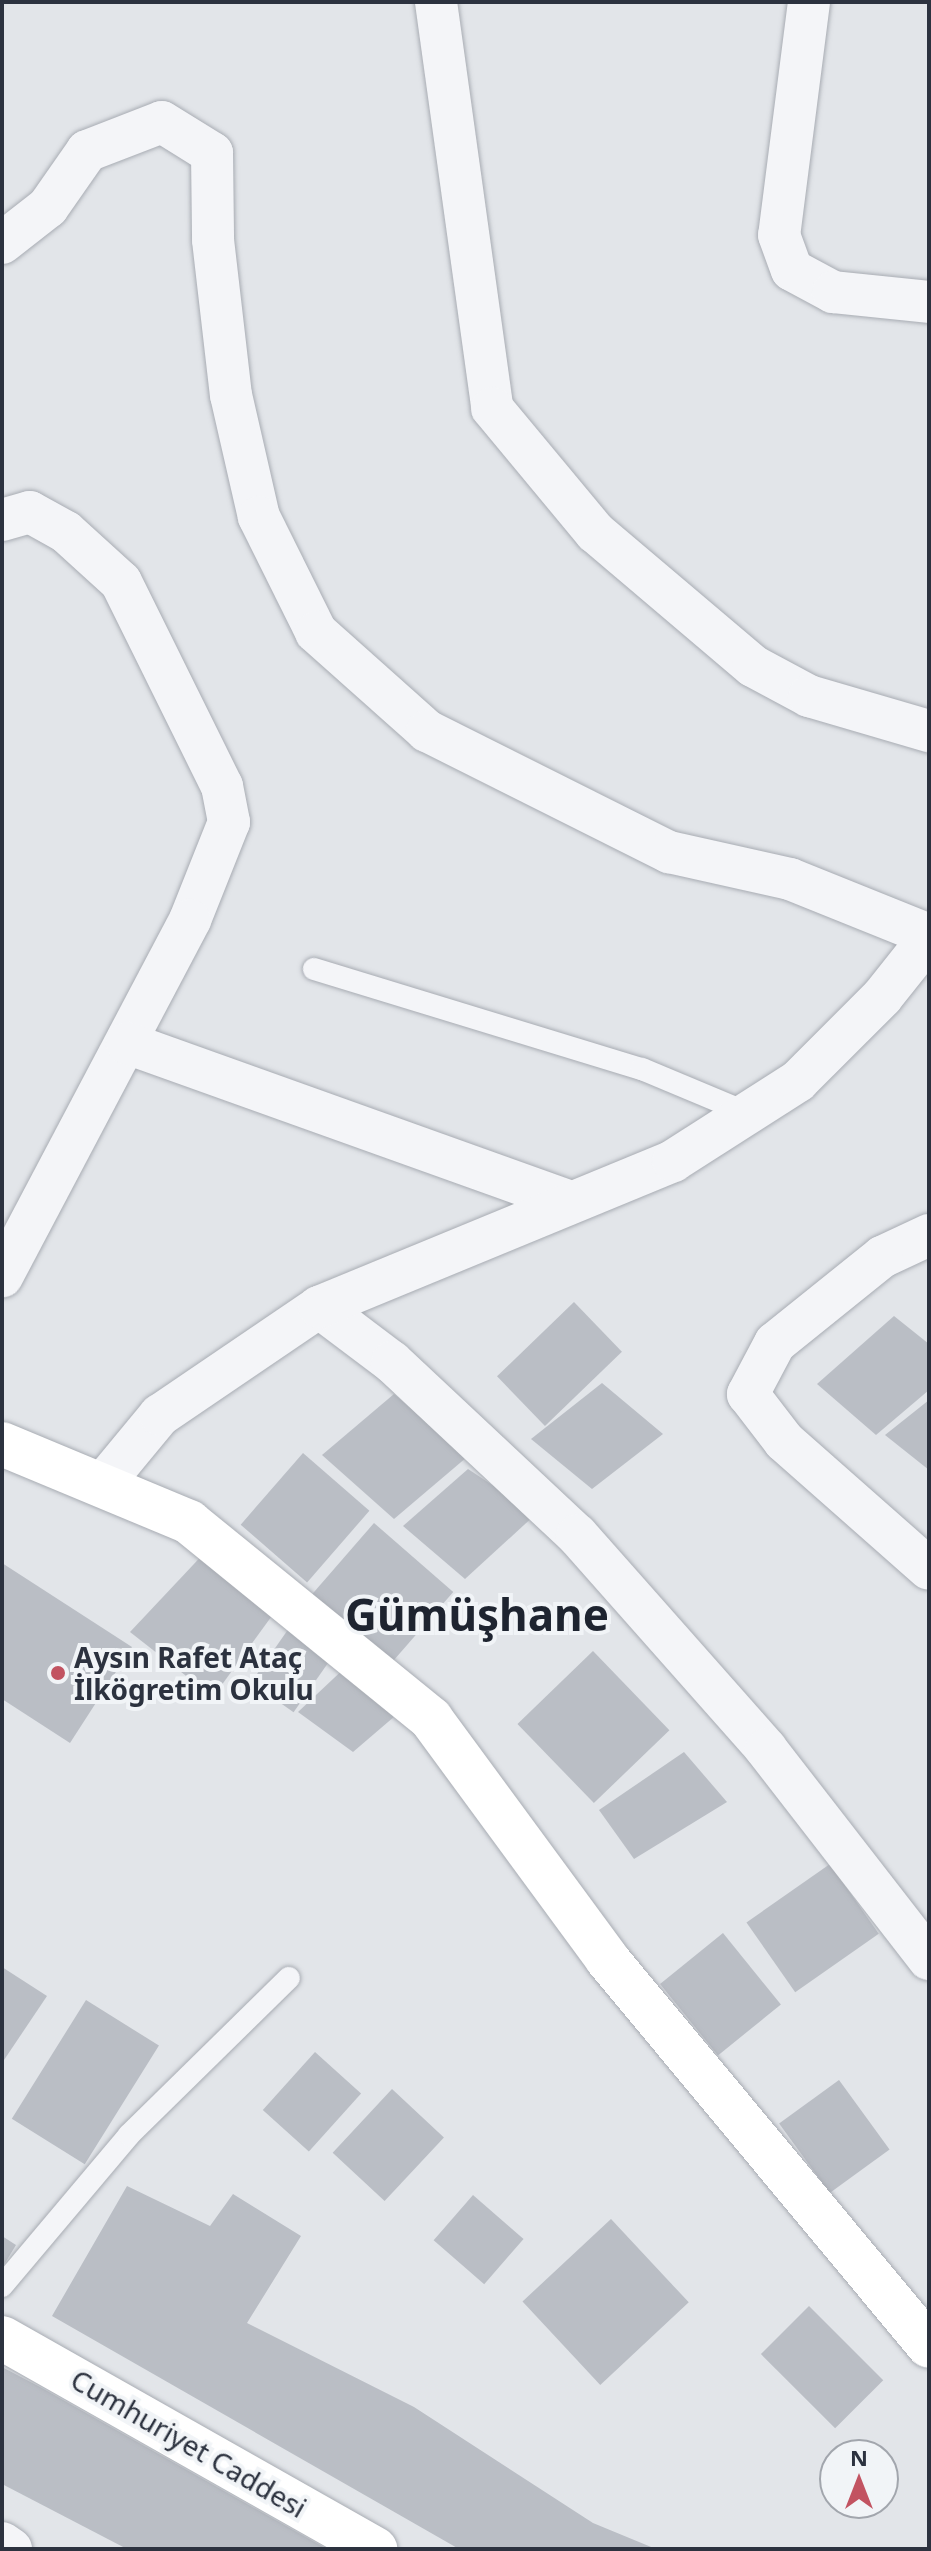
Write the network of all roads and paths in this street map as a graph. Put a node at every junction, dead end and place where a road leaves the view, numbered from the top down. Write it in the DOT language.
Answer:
graph roads {
  1 [pos="436,2"];
  2 [pos="809,2"];
  3 [pos="2,243"];
  4 [pos="929,302"];
  5 [pos="2,520"];
  6 [pos="929,731"];
  7 [pos="929,937"];
  8 [pos="314,969"];
  9 [pos="127,1043"];
  10 [pos="747,1113"];
  11 [pos="569,1201"];
  12 [pos="929,1235"];
  13 [pos="2,1277"];
  14 [pos="319,1307"];
  15 [pos="2,1444"];
  16 [pos="102,1485"];
  17 [pos="929,1569"];
  18 [pos="929,1959"];
  19 [pos="289,1978"];
  20 [pos="2,2286"];
  21 [pos="2,2338"];
  22 [pos="929,2346"];
  23 [pos="2,2543"];
  24 [pos="11,2549"];
  25 [pos="375,2549"];
  1 -- 6 [label="street"];
  2 -- 4 [label="street"];
  3 -- 7 [label="street"];
  5 -- 9 [label="street"];
  7 -- 10 [label="street"];
  8 -- 10 [label="lane"];
  9 -- 11 [label="street"];
  9 -- 13 [label="street"];
  10 -- 11 [label="street"];
  11 -- 14 [label="street"];
  12 -- 17 [label="street"];
  14 -- 16 [label="street"];
  14 -- 18 [label="street"];
  15 -- 16 [label="main road"];
  16 -- 22 [label="main road"];
  19 -- 20 [label="lane"];
  21 -- 25 [label="main road, Cumhuriyet Caddesi"];
  23 -- 24 [label="street"];
}
